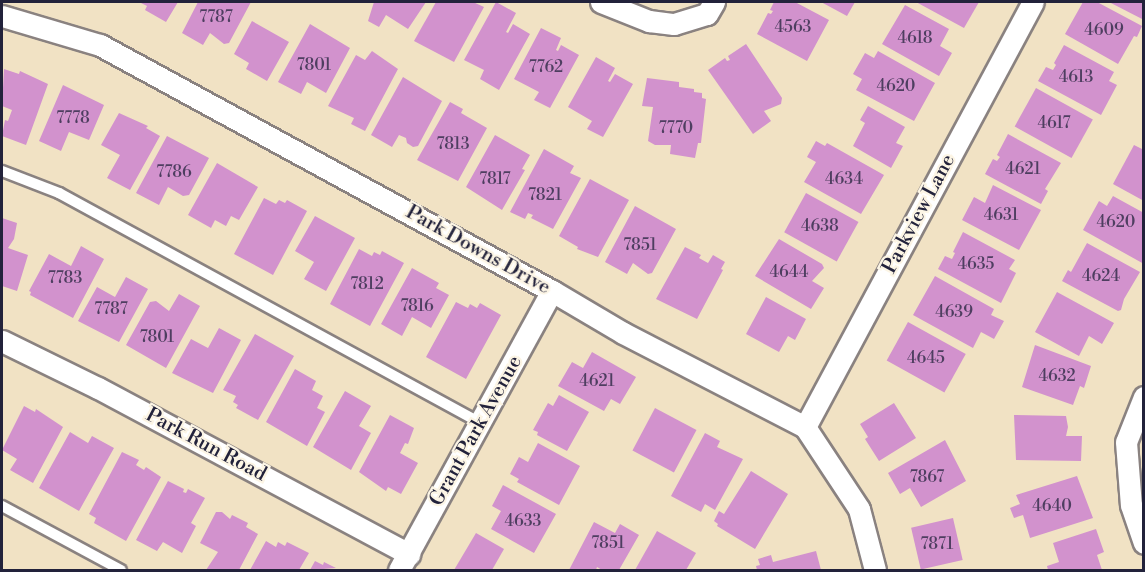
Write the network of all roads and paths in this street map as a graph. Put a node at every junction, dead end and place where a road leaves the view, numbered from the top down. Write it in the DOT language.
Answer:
graph roads {
  1 [pos="601,2"];
  2 [pos="714,2"];
  3 [pos="1033,2"];
  4 [pos="2,16"];
  5 [pos="2,171"];
  6 [pos="552,291"];
  7 [pos="2,341"];
  8 [pos="1143,397"];
  9 [pos="480,423"];
  10 [pos="805,427"];
  11 [pos="2,506"];
  12 [pos="1143,543"];
  13 [pos="404,562"];
  14 [pos="121,570"];
  15 [pos="875,570"];
  1 -- 2 [label="street"];
  3 -- 10 [label="street, Parkview Lane"];
  4 -- 6 [label="street, Park Downs Drive"];
  5 -- 9 [label="lane"];
  6 -- 9 [label="street, Grant Park Avenue"];
  6 -- 10 [label="street, Park Downs Drive"];
  7 -- 13 [label="street, Park Run Road"];
  8 -- 12 [label="street"];
  9 -- 13 [label="street, Grant Park Avenue"];
  10 -- 15 [label="street, Park Downs Drive"];
  11 -- 14 [label="lane"];
}
